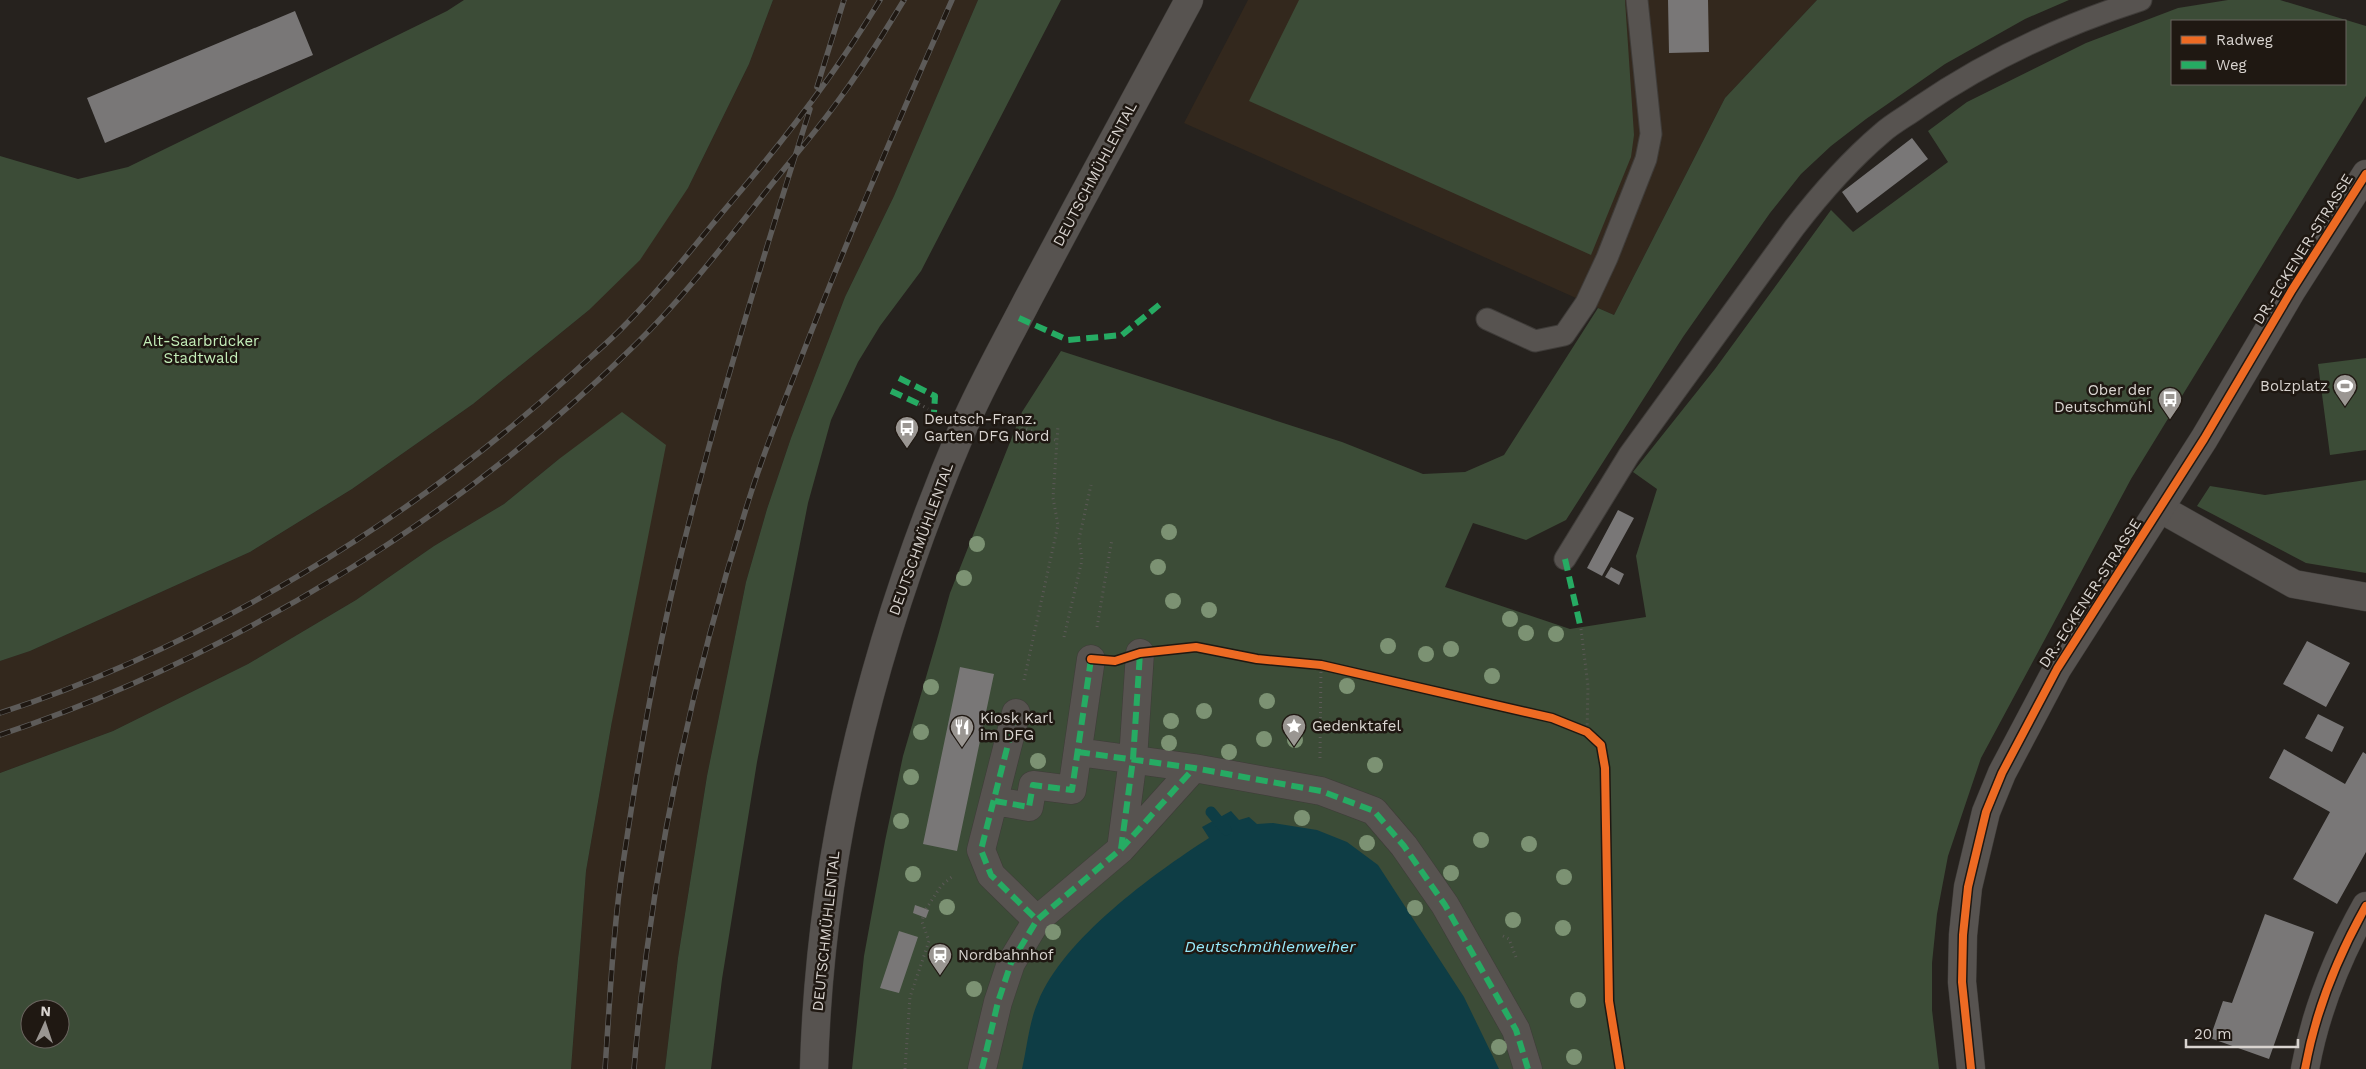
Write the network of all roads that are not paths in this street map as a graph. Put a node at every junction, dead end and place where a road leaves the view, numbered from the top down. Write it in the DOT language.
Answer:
graph roads {
  1 [pos="1189,0"];
  2 [pos="1638,0"];
  3 [pos="2140,0"];
  4 [pos="2366,174"];
  5 [pos="1487,319"];
  6 [pos="2160,509"];
  7 [pos="1565,559"];
  8 [pos="2366,596"];
  9 [pos="1140,653"];
  10 [pos="1091,659"];
  11 [pos="1016,713"];
  12 [pos="1078,752"];
  13 [pos="1133,759"];
  14 [pos="1194,768"];
  15 [pos="995,801"];
  16 [pos="1121,849"];
  17 [pos="2366,906"];
  18 [pos="1037,920"];
  19 [pos="814,1069"];
  20 [pos="982,1069"];
  21 [pos="1528,1069"];
  22 [pos="1971,1069"];
  23 [pos="2305,1069"];
  1 -- 19 [label="street, DEUTSCHMÜHLENTAL"];
  2 -- 5 [label="lane"];
  3 -- 7 [label="lane"];
  4 -- 6 [label="street, DR.-ECKENER-STRASSE"];
  6 -- 8 [label="street"];
  6 -- 22 [label="street, DR.-ECKENER-STRASSE"];
  9 -- 13 [label="street"];
  10 -- 12 [label="street"];
  11 -- 15 [label="street"];
  12 -- 13 [label="street"];
  12 -- 15 [label="street"];
  13 -- 14 [label="street"];
  13 -- 16 [label="street"];
  14 -- 16 [label="street"];
  14 -- 21 [label="street"];
  15 -- 18 [label="street"];
  16 -- 18 [label="street"];
  17 -- 23 [label="street"];
  18 -- 20 [label="street"];
}
